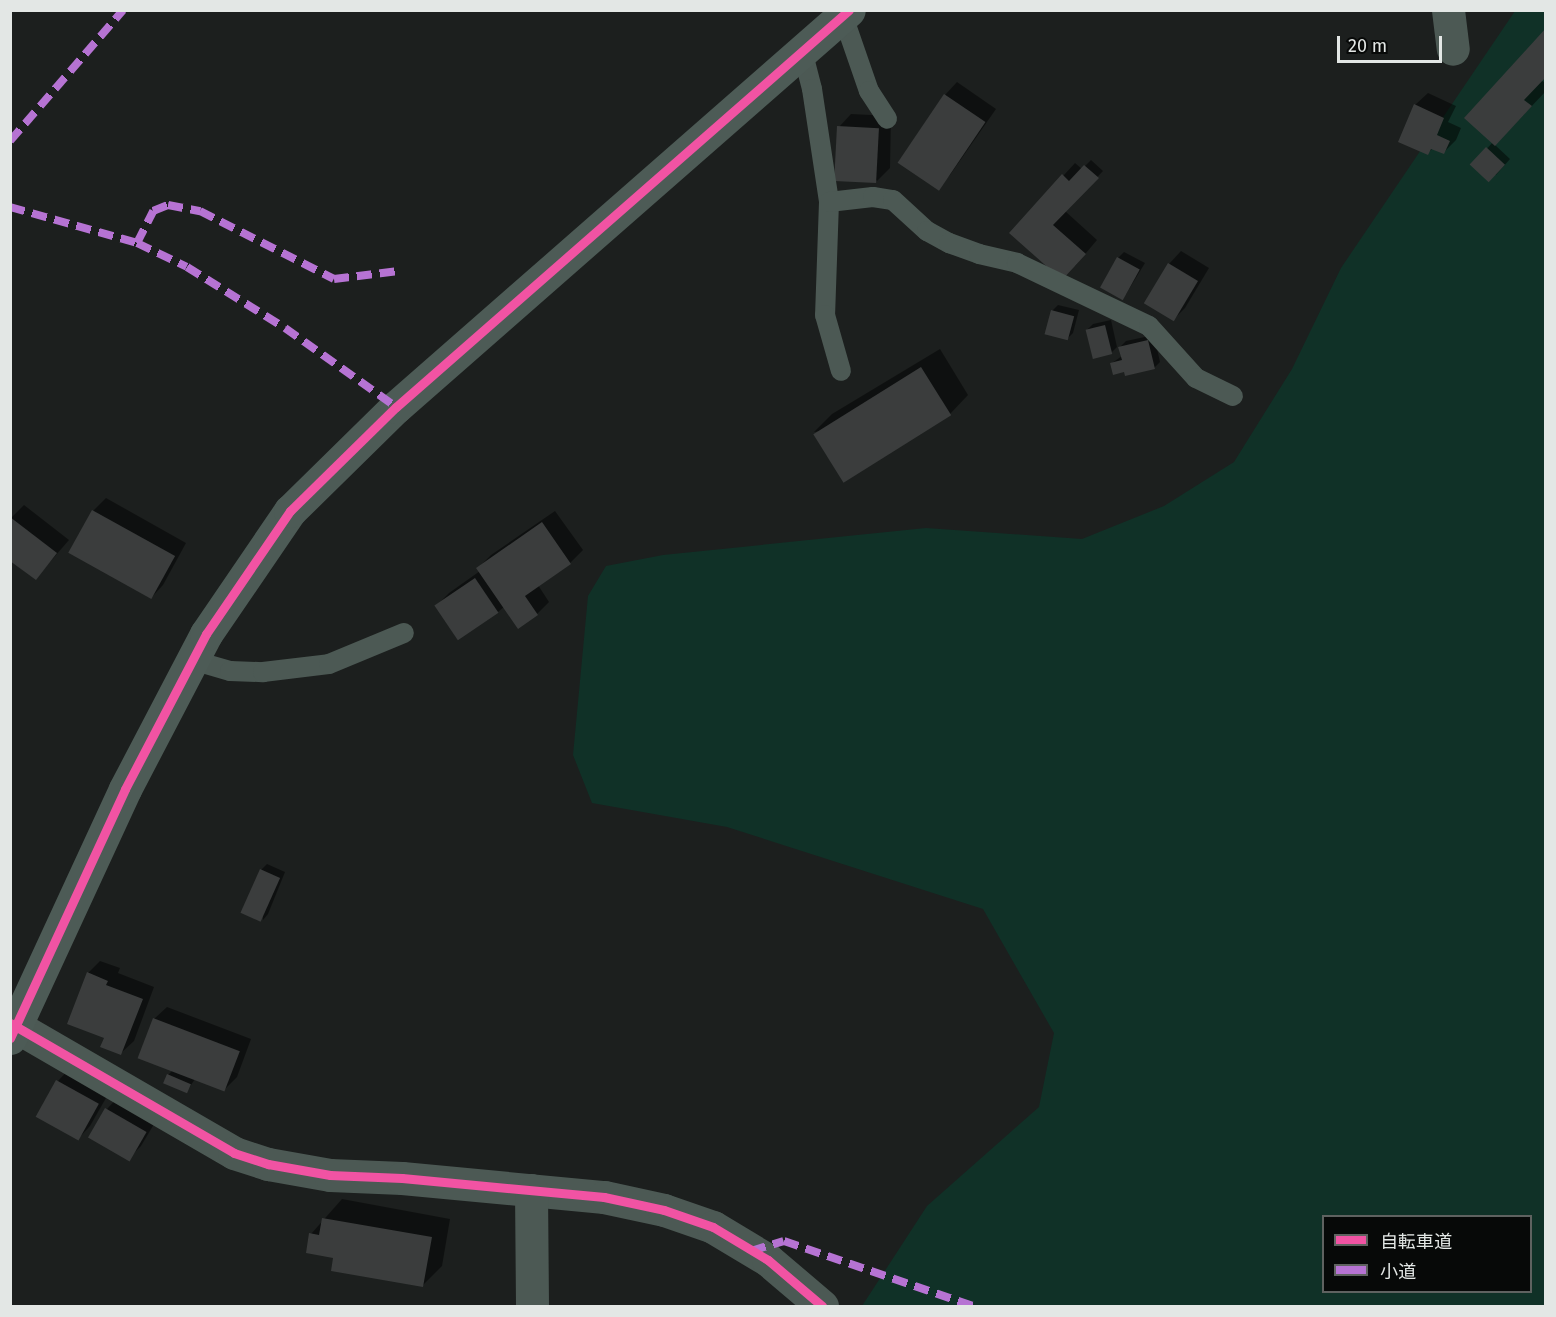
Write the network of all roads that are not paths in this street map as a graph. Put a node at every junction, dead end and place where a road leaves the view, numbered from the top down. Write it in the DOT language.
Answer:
graph roads {
  1 [pos="1448,10"];
  2 [pos="846,13"];
  3 [pos="1453,49"];
  4 [pos="802,51"];
  5 [pos="887,119"];
  6 [pos="830,202"];
  7 [pos="841,371"];
  8 [pos="1233,396"];
  9 [pos="404,633"];
  10 [pos="192,660"];
  11 [pos="13,1030"];
  12 [pos="531,1190"];
  13 [pos="532,1306"];
  14 [pos="822,1306"];
  1 -- 3 [label="street"];
  2 -- 4 [label="street"];
  2 -- 5 [label="lane"];
  4 -- 6 [label="lane"];
  4 -- 10 [label="street"];
  6 -- 7 [label="lane"];
  6 -- 8 [label="lane"];
  9 -- 10 [label="lane"];
  10 -- 11 [label="street"];
  11 -- 12 [label="street"];
  12 -- 13 [label="street"];
  12 -- 14 [label="street"];
}
